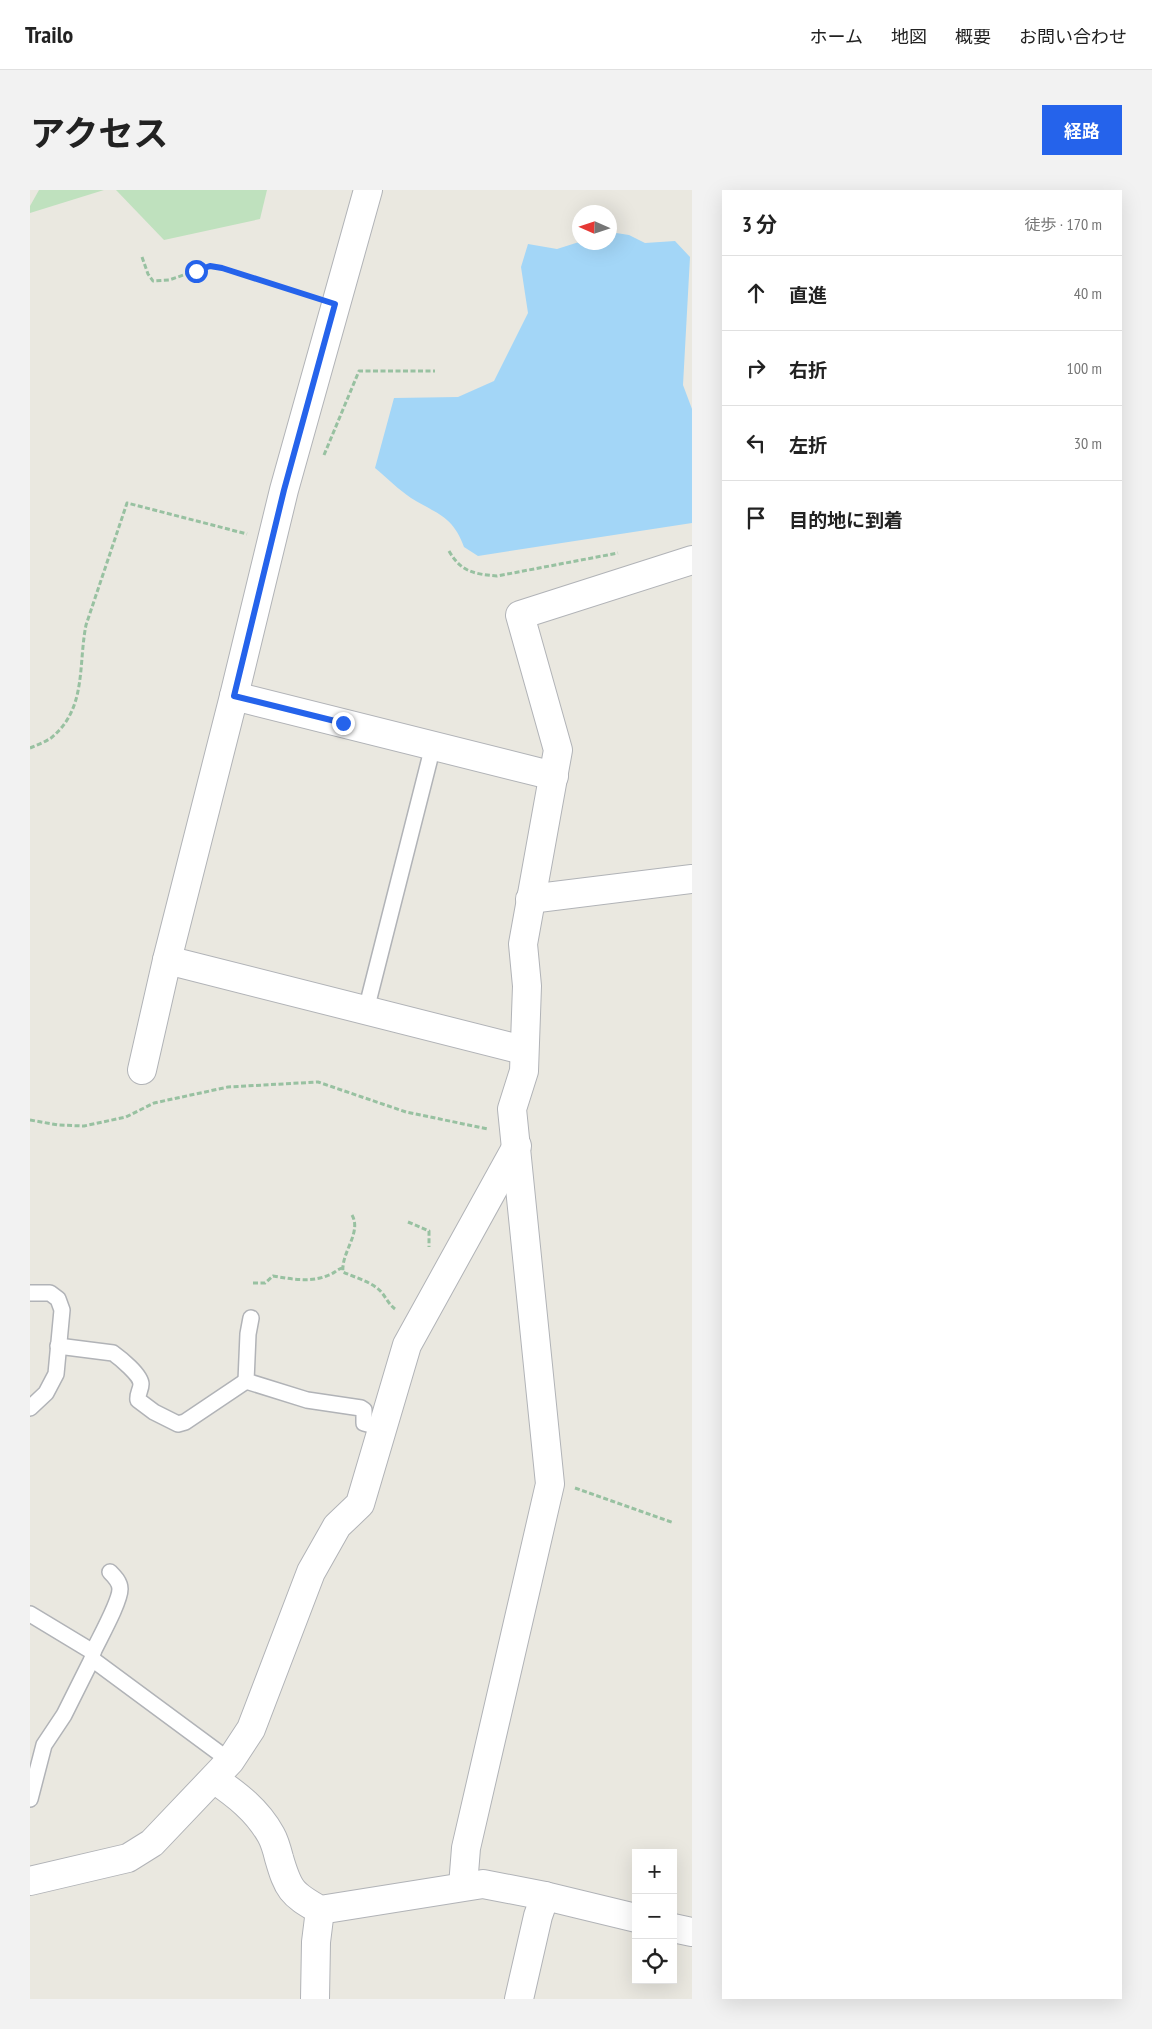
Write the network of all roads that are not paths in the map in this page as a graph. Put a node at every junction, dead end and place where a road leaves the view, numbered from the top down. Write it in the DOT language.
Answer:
graph roads {
  1 [pos="368,190"];
  2 [pos="692,560"];
  3 [pos="234,696"];
  4 [pos="433,746"];
  5 [pos="554,776"];
  6 [pos="692,879"];
  7 [pos="530,898"];
  8 [pos="167,960"];
  9 [pos="366,1010"];
  10 [pos="523,1050"];
  11 [pos="142,1070"];
  12 [pos="516,1140"];
  13 [pos="30,1293"];
  14 [pos="251,1318"];
  15 [pos="58,1346"];
  16 [pos="246,1380"];
  17 [pos="30,1408"];
  18 [pos="382,1428"];
  19 [pos="110,1572"];
  20 [pos="30,1614"];
  21 [pos="92,1656"];
  22 [pos="222,1770"];
  23 [pos="30,1799"];
  24 [pos="30,1881"];
  25 [pos="463,1886"];
  26 [pos="545,1896"];
  27 [pos="320,1910"];
  28 [pos="632,1917"];
  29 [pos="677,1929"];
  30 [pos="692,1932"];
  31 [pos="315,1999"];
  32 [pos="519,1999"];
  1 -- 3 [label="street"];
  2 -- 5 [label="street"];
  3 -- 4 [label="street"];
  3 -- 8 [label="street"];
  4 -- 5 [label="street"];
  4 -- 9 [label="lane"];
  5 -- 7 [label="street"];
  6 -- 7 [label="street"];
  7 -- 10 [label="street"];
  8 -- 9 [label="street"];
  8 -- 11 [label="street"];
  9 -- 10 [label="street"];
  10 -- 12 [label="street"];
  12 -- 18 [label="street"];
  12 -- 25 [label="street"];
  13 -- 15 [label="lane"];
  14 -- 16 [label="lane"];
  15 -- 16 [label="lane"];
  15 -- 17 [label="lane"];
  16 -- 18 [label="lane"];
  18 -- 22 [label="street"];
  19 -- 21 [label="lane"];
  20 -- 21 [label="lane"];
  21 -- 22 [label="lane"];
  21 -- 23 [label="lane"];
  22 -- 24 [label="street"];
  22 -- 27 [label="street"];
  25 -- 26 [label="street"];
  25 -- 27 [label="street"];
  26 -- 28 [label="street"];
  26 -- 32 [label="street"];
  27 -- 31 [label="street"];
  29 -- 30 [label="street"];
}
